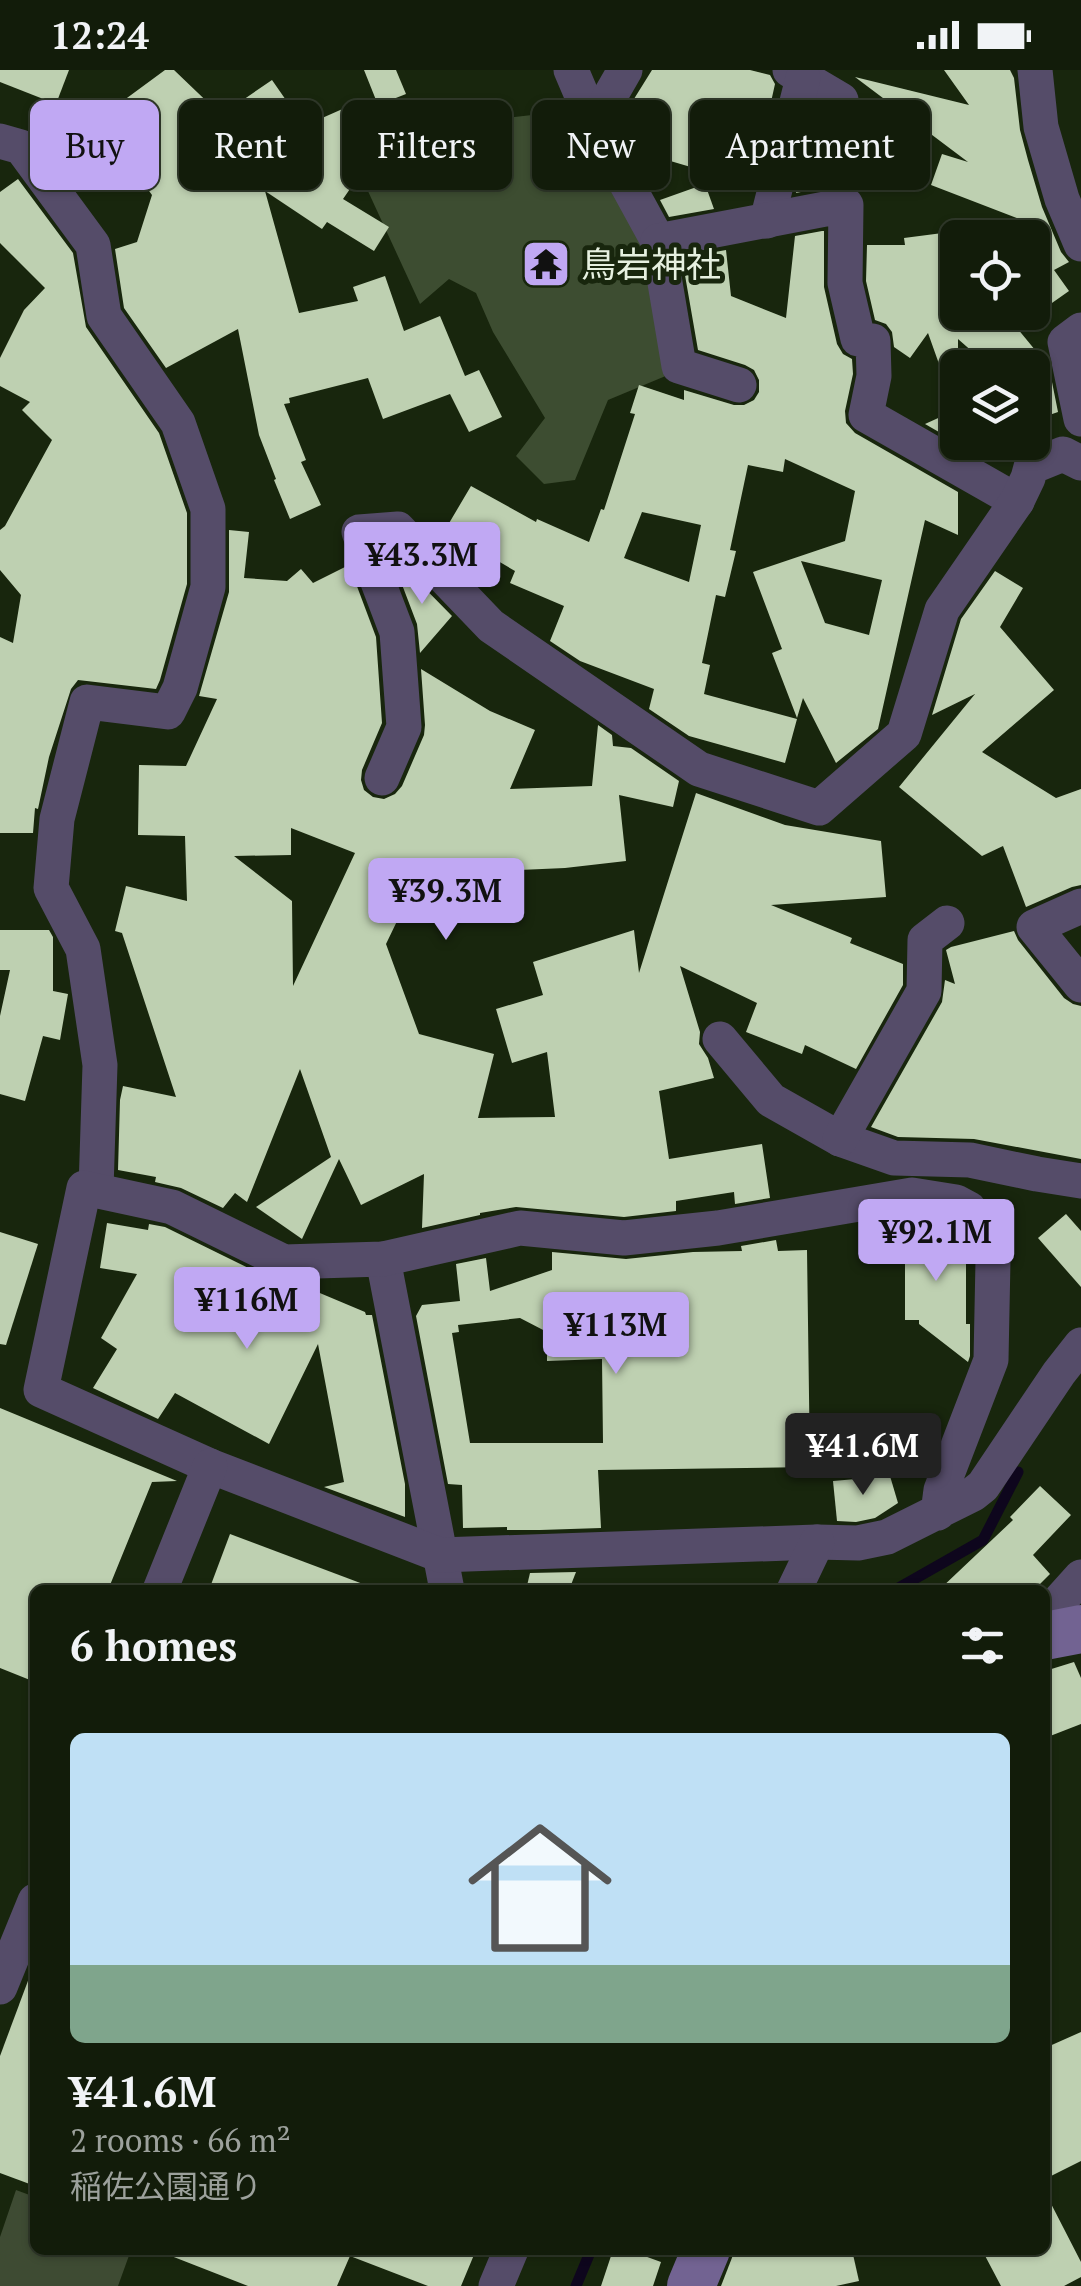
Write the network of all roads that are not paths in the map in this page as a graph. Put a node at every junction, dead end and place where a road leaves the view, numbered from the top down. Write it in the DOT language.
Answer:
graph roads {
  1 [pos="571,70"];
  2 [pos="625,70"];
  3 [pos="1036,70"];
  4 [pos="797,74"];
  5 [pos="584,100"];
  6 [pos="608,100"];
  7 [pos="841,100"];
  8 [pos="0,141"];
  9 [pos="630,190"];
  10 [pos="767,222"];
  11 [pos="658,241"];
  12 [pos="1081,244"];
  13 [pos="1081,330"];
  14 [pos="739,385"];
  15 [pos="1081,419"];
  16 [pos="1081,463"];
  17 [pos="1017,501"];
  18 [pos="382,778"];
  19 [pos="1081,906"];
  20 [pos="947,923"];
  21 [pos="1081,985"];
  22 [pos="720,1039"];
  23 [pos="840,1138"];
  24 [pos="1081,1180"];
  25 [pos="96,1189"];
  26 [pos="383,1260"];
  27 [pos="1081,1345"];
  28 [pos="210,1466"];
  29 [pos="938,1513"];
  30 [pos="817,1542"];
  31 [pos="440,1555"];
  32 [pos="1081,1577"];
  33 [pos="162,1585"];
  34 [pos="446,1585"];
  35 [pos="796,1585"];
  36 [pos="1050,1611"];
  37 [pos="1081,1628"];
  38 [pos="1050,1635"];
  39 [pos="30,1913"];
  40 [pos="0,1988"];
  41 [pos="509,2255"];
  42 [pos="704,2255"];
  43 [pos="496,2286"];
  44 [pos="691,2286"];
  1 -- 5 [label="street"];
  2 -- 6 [label="street"];
  3 -- 12 [label="street"];
  4 -- 7 [label="street"];
  4 -- 10 [label="street"];
  8 -- 25 [label="street"];
  9 -- 11 [label="street"];
  10 -- 11 [label="street"];
  10 -- 17 [label="street"];
  11 -- 14 [label="street"];
  13 -- 15 [label="street"];
  16 -- 17 [label="street"];
  17 -- 18 [label="street"];
  19 -- 21 [label="street"];
  20 -- 23 [label="street"];
  22 -- 23 [label="street"];
  23 -- 24 [label="street"];
  25 -- 26 [label="street"];
  25 -- 28 [label="street"];
  26 -- 29 [label="street"];
  26 -- 31 [label="street"];
  27 -- 29 [label="street"];
  28 -- 31 [label="street"];
  28 -- 33 [label="street"];
  29 -- 30 [label="street"];
  30 -- 31 [label="street"];
  30 -- 35 [label="street"];
  31 -- 34 [label="street"];
  32 -- 36 [label="street"];
  37 -- 38 [label="street"];
  39 -- 40 [label="street"];
  41 -- 43 [label="street"];
  42 -- 44 [label="street"];
}
